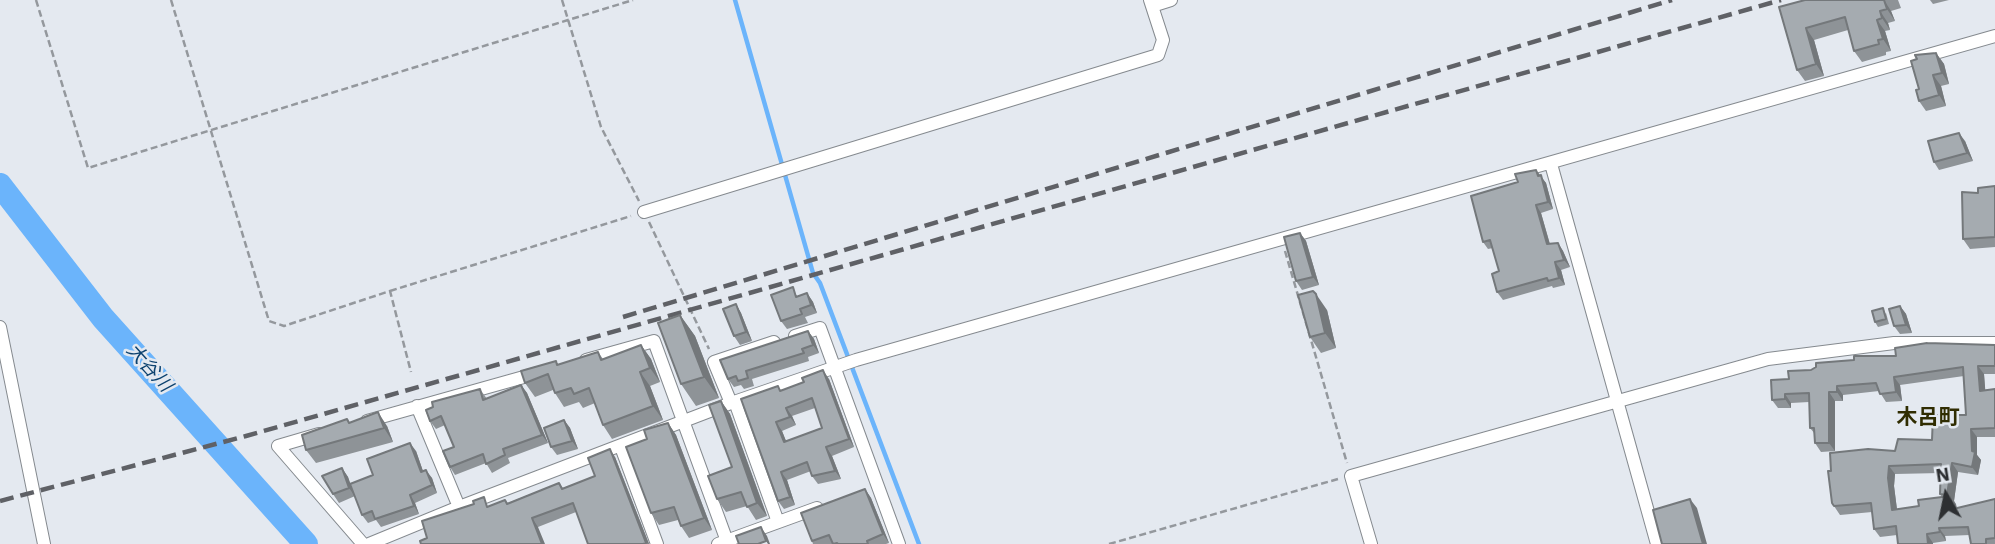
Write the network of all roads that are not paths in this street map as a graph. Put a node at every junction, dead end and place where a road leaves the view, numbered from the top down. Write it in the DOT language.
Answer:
graph roads {
  1 [pos="1171,0"];
  2 [pos="1151,3"];
  3 [pos="1995,36"];
  4 [pos="1551,164"];
  5 [pos="644,212"];
  6 [pos="0,327"];
  7 [pos="1995,343"];
  8 [pos="575,363"];
  9 [pos="837,367"];
  10 [pos="548,370"];
  11 [pos="1615,400"];
  12 [pos="733,403"];
  13 [pos="417,406"];
  14 [pos="685,423"];
  15 [pos="354,424"];
  16 [pos="328,432"];
  17 [pos="621,447"];
  18 [pos="827,504"];
  19 [pos="459,507"];
  20 [pos="778,522"];
  21 [pos="724,543"];
  22 [pos="44,544"];
  23 [pos="366,544"];
  24 [pos="657,544"];
  25 [pos="899,544"];
  26 [pos="1371,544"];
  27 [pos="1657,544"];
  1 -- 2 [label="street"];
  2 -- 5 [label="street"];
  3 -- 4 [label="street"];
  4 -- 9 [label="street"];
  4 -- 11 [label="street"];
  6 -- 22 [label="street"];
  7 -- 11 [label="street"];
  8 -- 14 [label="street"];
  9 -- 12 [label="street"];
  9 -- 12 [label="street"];
  9 -- 25 [label="street"];
  10 -- 13 [label="street"];
  11 -- 26 [label="street"];
  11 -- 27 [label="street"];
  12 -- 14 [label="street"];
  12 -- 20 [label="street"];
  13 -- 15 [label="street"];
  13 -- 19 [label="street"];
  14 -- 17 [label="street"];
  14 -- 21 [label="street"];
  16 -- 23 [label="street"];
  17 -- 19 [label="street"];
  17 -- 24 [label="street"];
  18 -- 20 [label="street"];
  19 -- 23 [label="street"];
  20 -- 21 [label="street"];
}
